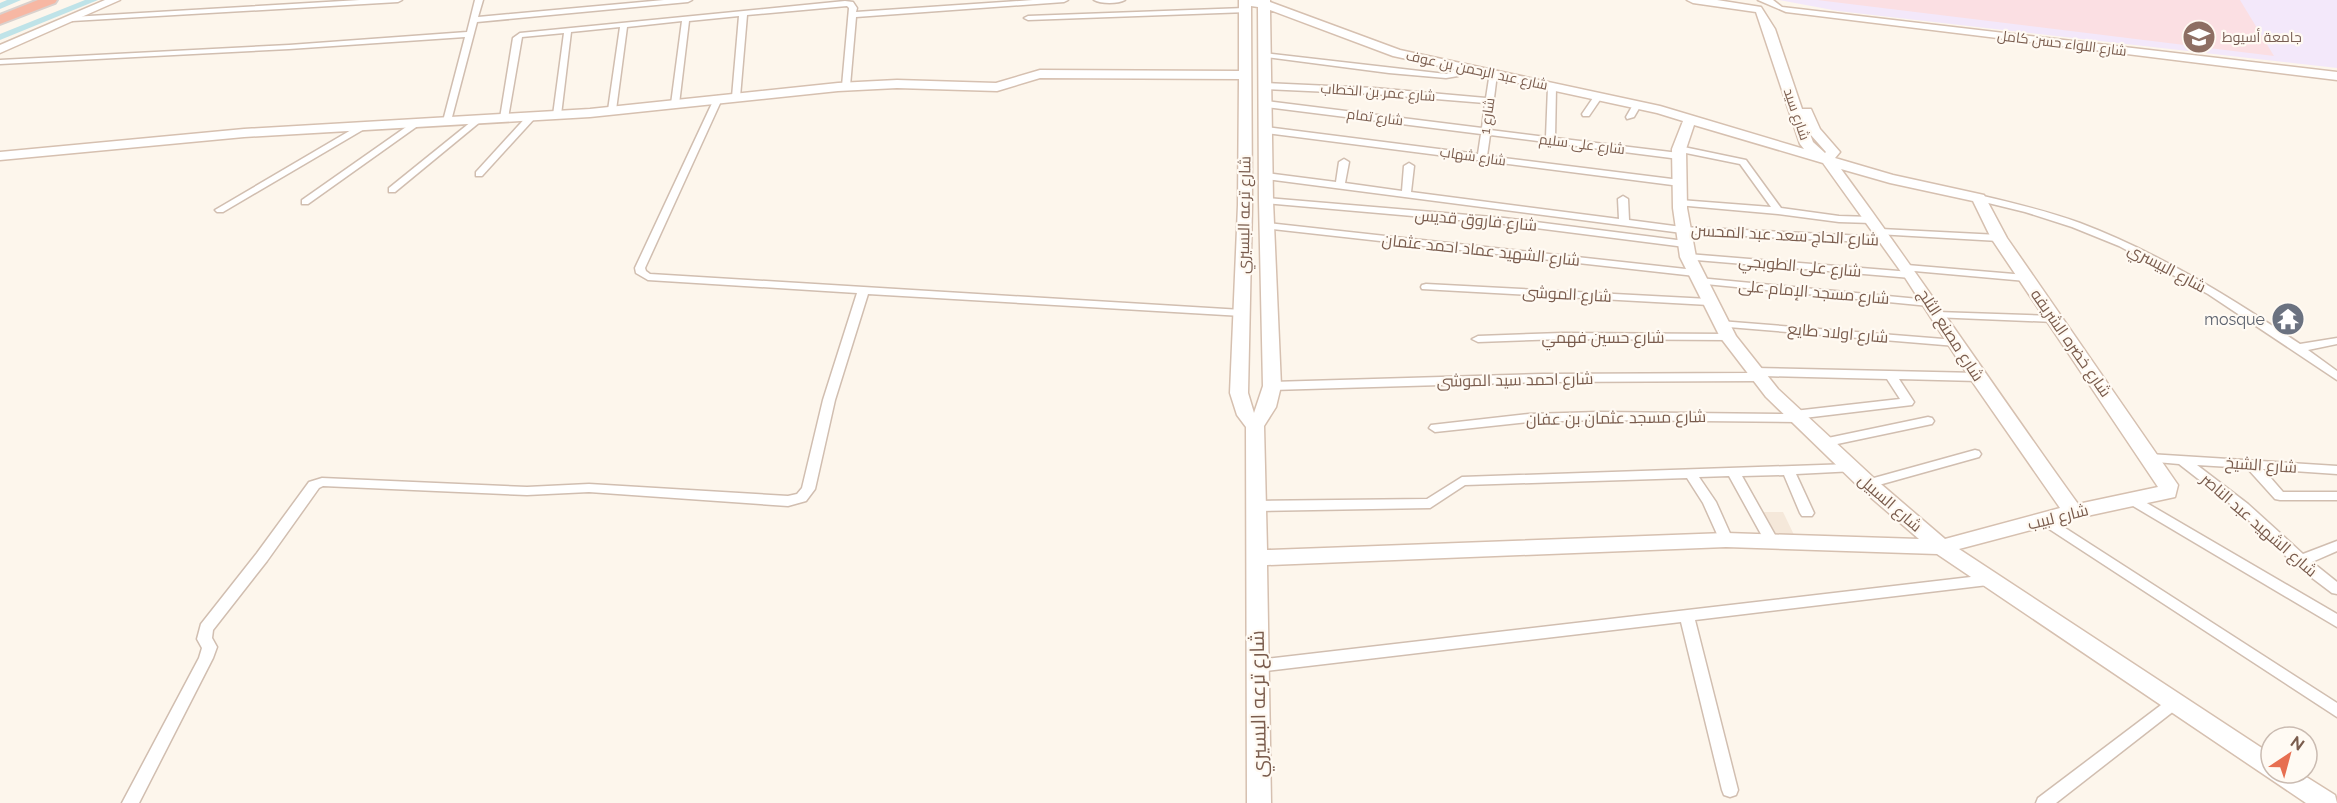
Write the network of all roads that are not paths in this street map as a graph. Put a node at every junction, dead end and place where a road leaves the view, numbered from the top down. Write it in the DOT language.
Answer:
graph roads {
  1 [pos="38,0"];
  2 [pos="51,0"];
  3 [pos="114,0"];
  4 [pos="398,0"];
  5 [pos="479,0"];
  6 [pos="489,0"];
  7 [pos="688,0"];
  8 [pos="1064,0"];
  9 [pos="1098,0"];
  10 [pos="1121,0"];
  11 [pos="1693,0"];
  12 [pos="657,1"];
  13 [pos="1264,2"];
  14 [pos="1245,4"];
  15 [pos="1759,6"];
  16 [pos="1783,12"];
  17 [pos="743,13"];
  18 [pos="0,15"];
  19 [pos="852,15"];
  20 [pos="686,18"];
  21 [pos="1028,18"];
  22 [pos="72,19"];
  23 [pos="0,20"];
  24 [pos="474,20"];
  25 [pos="650,22"];
  26 [pos="624,24"];
  27 [pos="568,29"];
  28 [pos="470,34"];
  29 [pos="0,49"];
  30 [pos="1266,56"];
  31 [pos="2172,59"];
  32 [pos="0,62"];
  33 [pos="1460,67"];
  34 [pos="1245,75"];
  35 [pos="1493,75"];
  36 [pos="2337,76"];
  37 [pos="2337,82"];
  38 [pos="846,86"];
  39 [pos="1266,86"];
  40 [pos="1552,87"];
  41 [pos="1598,96"];
  42 [pos="736,97"];
  43 [pos="718,99"];
  44 [pos="1489,101"];
  45 [pos="675,104"];
  46 [pos="1637,105"];
  47 [pos="1266,107"];
  48 [pos="1245,109"];
  49 [pos="612,110"];
  50 [pos="1586,114"];
  51 [pos="557,115"];
  52 [pos="532,116"];
  53 [pos="1630,117"];
  54 [pos="504,118"];
  55 [pos="1691,118"];
  56 [pos="477,120"];
  57 [pos="447,121"];
  58 [pos="416,123"];
  59 [pos="1713,125"];
  60 [pos="363,126"];
  61 [pos="1266,130"];
  62 [pos="1485,131"];
  63 [pos="1550,139"];
  64 [pos="1805,140"];
  65 [pos="1679,152"];
  66 [pos="1830,155"];
  67 [pos="0,156"];
  68 [pos="1482,159"];
  69 [pos="1344,162"];
  70 [pos="1409,166"];
  71 [pos="479,174"];
  72 [pos="1266,176"];
  73 [pos="1680,183"];
  74 [pos="1340,186"];
  75 [pos="1357,188"];
  76 [pos="392,190"];
  77 [pos="1406,194"];
  78 [pos="1979,198"];
  79 [pos="1623,199"];
  80 [pos="1266,201"];
  81 [pos="305,202"];
  82 [pos="1680,203"];
  83 [pos="1351,209"];
  84 [pos="220,210"];
  85 [pos="1778,211"];
  86 [pos="1624,223"];
  87 [pos="1267,226"];
  88 [pos="1880,231"];
  89 [pos="1999,238"];
  90 [pos="1690,257"];
  91 [pos="1909,271"];
  92 [pos="2026,278"];
  93 [pos="1426,287"];
  94 [pos="863,291"];
  95 [pos="1709,302"];
  96 [pos="1933,309"];
  97 [pos="1242,313"];
  98 [pos="2054,319"];
  99 [pos="1724,330"];
  100 [pos="1478,339"];
  101 [pos="2337,341"];
  102 [pos="1956,343"];
  103 [pos="2298,348"];
  104 [pos="1756,374"];
  105 [pos="1891,376"];
  106 [pos="2337,376"];
  107 [pos="1978,377"];
  108 [pos="1272,386"];
  109 [pos="1796,417"];
  110 [pos="1928,421"];
  111 [pos="1255,426"];
  112 [pos="1435,428"];
  113 [pos="1823,443"];
  114 [pos="1975,454"];
  115 [pos="2149,458"];
  116 [pos="2182,460"];
  117 [pos="2250,464"];
  118 [pos="1850,468"];
  119 [pos="1788,470"];
  120 [pos="2337,470"];
  121 [pos="1732,472"];
  122 [pos="1690,473"];
  123 [pos="1868,484"];
  124 [pos="2168,485"];
  125 [pos="2337,495"];
  126 [pos="2133,500"];
  127 [pos="1256,506"];
  128 [pos="2073,512"];
  129 [pos="1807,513"];
  130 [pos="2045,520"];
  131 [pos="1726,540"];
  132 [pos="1772,542"];
  133 [pos="2337,546"];
  134 [pos="1941,547"];
  135 [pos="1256,558"];
  136 [pos="2300,561"];
  137 [pos="1988,580"];
  138 [pos="2337,589"];
  139 [pos="1687,616"];
  140 [pos="2337,621"];
  141 [pos="1257,666"];
  142 [pos="2174,703"];
  143 [pos="2337,711"];
  144 [pos="2259,759"];
  145 [pos="2298,785"];
  146 [pos="1730,790"];
  147 [pos="130,803"];
  148 [pos="1259,803"];
  149 [pos="2044,803"];
  150 [pos="2326,803"];
  1 -- 18 [label="highway"];
  2 -- 23 [label="highway"];
  3 -- 22 [label="street"];
  4 -- 22 [label="street"];
  5 -- 6 [label="street"];
  5 -- 24 [label="street"];
  7 -- 12 [label="street"];
  8 -- 19 [label="street"];
  9 -- 10 [label="street"];
  11 -- 15 [label="street, شارع اللواء حسن كامل"];
  12 -- 24 [label="street"];
  12 -- 25 [label="street"];
  13 -- 14 [label="street, شارع عبد الرحمن بن عوف"];
  13 -- 30 [label="street, شارع ترعه البسيري"];
  13 -- 33 [label="street, شارع عبد الرحمن بن عوف"];
  14 -- 21 [label="street"];
  14 -- 34 [label="street, شارع ترعه البسيري"];
  15 -- 16 [label="street, شارع اللواء حسن كامل"];
  15 -- 64 [label="street, شارع سيد"];
  16 -- 31 [label="street, شارع اللواء حسن كامل"];
  16 -- 66 [label="street, شارع سيد"];
  17 -- 19 [label="street"];
  17 -- 20 [label="street"];
  17 -- 42 [label="street"];
  19 -- 38 [label="street"];
  20 -- 25 [label="street"];
  20 -- 45 [label="street"];
  22 -- 29 [label="street"];
  24 -- 28 [label="street"];
  25 -- 26 [label="street"];
  26 -- 27 [label="street"];
  26 -- 49 [label="street"];
  27 -- 51 [label="street"];
  27 -- 54 [label="street"];
  28 -- 32 [label="street"];
  28 -- 57 [label="street"];
  30 -- 33 [label="street"];
  30 -- 39 [label="street, شارع ترعه البسيري"];
  31 -- 36 [label="street, شارع اللواء حسن كامل"];
  31 -- 37 [label="street, شارع اللواء حسن كامل"];
  33 -- 35 [label="street, شارع عبد الرحمن بن عوف"];
  34 -- 38 [label="street"];
  34 -- 48 [label="street, شارع ترعه البسيري"];
  35 -- 40 [label="street, شارع عبد الرحمن بن عوف"];
  35 -- 44 [label="street, شارع 1"];
  38 -- 42 [label="street"];
  39 -- 44 [label="street, شارع عمر بن الخطاب"];
  39 -- 47 [label="street, شارع ترعه البسيري"];
  40 -- 41 [label="street, شارع عبد الرحمن بن عوف"];
  40 -- 63 [label="street"];
  41 -- 46 [label="street, شارع عبد الرحمن بن عوف"];
  41 -- 50 [label="street"];
  42 -- 43 [label="street"];
  43 -- 45 [label="street"];
  43 -- 94 [label="street"];
  44 -- 62 [label="street, شارع 1"];
  45 -- 49 [label="street"];
  46 -- 53 [label="street"];
  46 -- 55 [label="street, شارع عبد الرحمن بن عوف"];
  47 -- 48 [label="street"];
  47 -- 61 [label="street, شارع ترعه البسيري"];
  47 -- 62 [label="street, شارع تمام"];
  48 -- 97 [label="street, شارع ترعه البسيري"];
  49 -- 51 [label="street"];
  51 -- 52 [label="street"];
  52 -- 54 [label="street"];
  52 -- 71 [label="street"];
  54 -- 56 [label="street"];
  55 -- 59 [label="street, شارع عبد الرحمن بن عوف"];
  55 -- 65 [label="street, شارع السبيل"];
  56 -- 57 [label="street"];
  56 -- 76 [label="street"];
  57 -- 58 [label="street"];
  58 -- 60 [label="street"];
  58 -- 81 [label="street"];
  59 -- 64 [label="street, شارع عبد الرحمن بن عوف"];
  59 -- 66 [label="street, شارع عبد الرحمن بن عوف"];
  60 -- 67 [label="street"];
  60 -- 84 [label="street"];
  61 -- 68 [label="street, شارع شهاب"];
  61 -- 72 [label="street, شارع ترعه البسيري"];
  62 -- 63 [label="street, شارع على سليم"];
  62 -- 68 [label="street, شارع 1"];
  63 -- 65 [label="street, شارع على سليم"];
  64 -- 66 [label="street, شارع سيد"];
  65 -- 73 [label="street, شارع السبيل"];
  65 -- 85 [label="street, شارع على سليم"];
  66 -- 78 [label="street, شارع البيسري"];
  66 -- 88 [label="street, شارع مصنع الثلج"];
  68 -- 73 [label="street, شارع شهاب"];
  69 -- 74 [label="street"];
  70 -- 77 [label="street"];
  72 -- 74 [label="street"];
  72 -- 80 [label="street, شارع ترعه البسيري"];
  73 -- 82 [label="street, شارع السبيل"];
  74 -- 75 [label="street"];
  75 -- 77 [label="street"];
  75 -- 83 [label="street"];
  77 -- 86 [label="street"];
  78 -- 89 [label="street, شارع خضره الشريفه"];
  78 -- 103 [label="street, شارع البيسري"];
  79 -- 86 [label="street"];
  80 -- 83 [label="street, شارع فاروق قديس"];
  80 -- 87 [label="street, شارع ترعه البسيري"];
  82 -- 85 [label="street"];
  82 -- 90 [label="street, شارع السبيل"];
  83 -- 90 [label="street, شارع فاروق قديس"];
  85 -- 88 [label="street"];
  86 -- 90 [label="street"];
  87 -- 90 [label="street, شارع الشهيد عماد احمد عثمان"];
  87 -- 108 [label="street, شارع ترعه البسيري"];
  88 -- 89 [label="street"];
  88 -- 90 [label="street, شارع الحاج سعد عبد المحسن"];
  88 -- 91 [label="street, شارع مصنع الثلج"];
  89 -- 92 [label="street, شارع خضره الشريفه"];
  90 -- 91 [label="street, شارع على الطوبجي"];
  90 -- 95 [label="street, شارع السبيل"];
  90 -- 96 [label="street, شارع مسجد الإمام على"];
  91 -- 92 [label="street, شارع على الطوبجي"];
  91 -- 96 [label="street, شارع مصنع الثلج"];
  92 -- 98 [label="street, شارع خضره الشريفه"];
  93 -- 95 [label="street, شارع الموشى"];
  94 -- 97 [label="street"];
  94 -- 147 [label="street"];
  95 -- 99 [label="street, شارع السبيل"];
  96 -- 98 [label="street, شارع مسجد الإمام على"];
  96 -- 102 [label="street, شارع مصنع الثلج"];
  97 -- 111 [label="street, شارع ترعه البسيري"];
  98 -- 115 [label="street, شارع خضره الشريفه"];
  99 -- 100 [label="street, شارع حسين فهمي"];
  99 -- 102 [label="street, شارع اولاد طايع"];
  99 -- 104 [label="street, شارع السبيل"];
  101 -- 103 [label="street"];
  102 -- 107 [label="street, شارع مصنع الثلج"];
  103 -- 106 [label="street, شارع البيسري"];
  104 -- 105 [label="street, شارع احمد سيد الموشى"];
  104 -- 108 [label="street, شارع احمد سيد الموشى"];
  104 -- 109 [label="street, شارع السبيل"];
  105 -- 107 [label="street, شارع احمد سيد الموشى"];
  105 -- 109 [label="street, شارع مسجد عثمان بن عفان"];
  107 -- 128 [label="street, شارع مصنع الثلج"];
  108 -- 111 [label="street, شارع ترعه البسيري"];
  109 -- 112 [label="street, شارع مسجد عثمان بن عفان"];
  109 -- 113 [label="street, شارع السبيل"];
  110 -- 113 [label="street"];
  111 -- 127 [label="street, شارع ترعه البسيري"];
  113 -- 118 [label="street, شارع السبيل"];
  114 -- 123 [label="street"];
  115 -- 116 [label="street, شارع الشيخ"];
  115 -- 124 [label="street, شارع خضره الشريفه"];
  116 -- 117 [label="street, شارع الشيخ"];
  116 -- 136 [label="street, شارع الشهيد عبد الناصر"];
  117 -- 120 [label="street, شارع الشيخ"];
  117 -- 125 [label="street"];
  118 -- 119 [label="street"];
  118 -- 123 [label="street, شارع السبيل"];
  119 -- 121 [label="street"];
  119 -- 129 [label="street"];
  121 -- 122 [label="street"];
  121 -- 132 [label="street"];
  122 -- 127 [label="street"];
  122 -- 131 [label="street"];
  123 -- 134 [label="street, شارع السبيل"];
  124 -- 126 [label="street, شارع لبيب"];
  126 -- 128 [label="street, شارع لبيب"];
  126 -- 140 [label="street"];
  127 -- 135 [label="street, شارع ترعه البسيري"];
  128 -- 130 [label="street, شارع لبيب"];
  130 -- 134 [label="street, شارع لبيب"];
  130 -- 143 [label="street"];
  131 -- 132 [label="street, شارع لبيب"];
  131 -- 135 [label="street, شارع لبيب"];
  132 -- 134 [label="street, شارع لبيب"];
  133 -- 136 [label="street"];
  134 -- 137 [label="street, شارع السبيل"];
  135 -- 141 [label="street, شارع ترعه البسيري"];
  136 -- 138 [label="street, شارع الشهيد عبد الناصر"];
  137 -- 139 [label="street"];
  137 -- 142 [label="street, شارع السبيل"];
  139 -- 141 [label="street"];
  139 -- 146 [label="street"];
  141 -- 148 [label="street, شارع ترعه البسيري"];
  142 -- 144 [label="street, شارع السبيل"];
  142 -- 149 [label="street"];
  145 -- 150 [label="street"];
}
